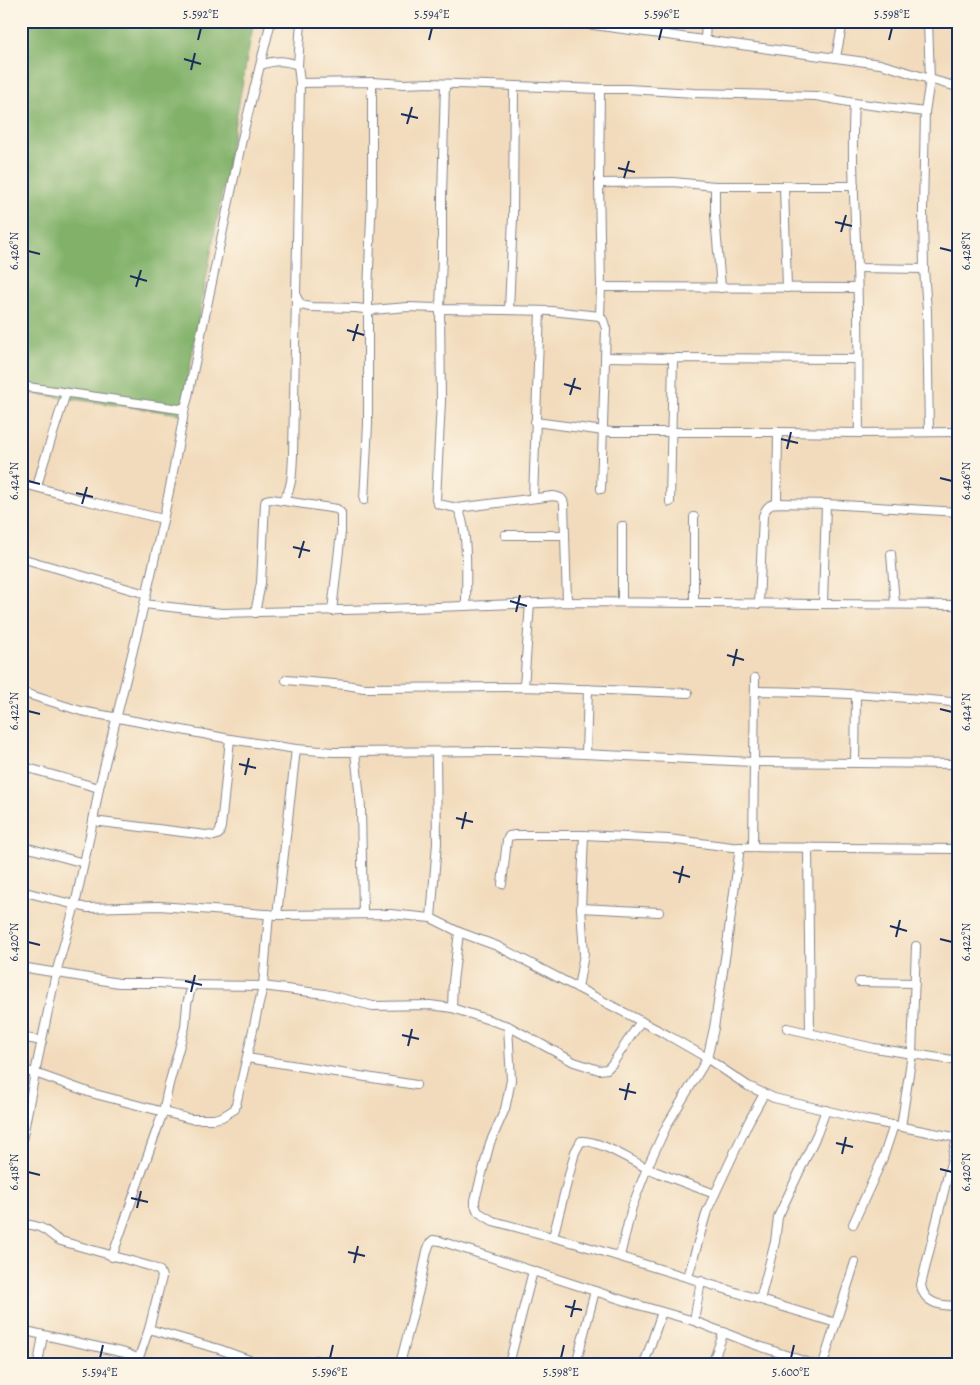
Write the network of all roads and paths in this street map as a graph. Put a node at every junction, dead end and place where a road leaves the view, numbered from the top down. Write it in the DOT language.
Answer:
graph roads {
  1 [pos="270,21"];
  2 [pos="301,21"];
  3 [pos="564,21"];
  4 [pos="706,21"];
  5 [pos="843,21"];
  6 [pos="928,21"];
  7 [pos="705,40"];
  8 [pos="836,57"];
  9 [pos="261,64"];
  10 [pos="298,65"];
  11 [pos="930,80"];
  12 [pos="372,82"];
  13 [pos="300,83"];
  14 [pos="445,84"];
  15 [pos="514,86"];
  16 [pos="959,87"];
  17 [pos="600,89"];
  18 [pos="854,103"];
  19 [pos="925,112"];
  20 [pos="599,183"];
  21 [pos="714,186"];
  22 [pos="784,186"];
  23 [pos="854,186"];
  24 [pos="857,268"];
  25 [pos="924,270"];
  26 [pos="601,287"];
  27 [pos="721,288"];
  28 [pos="787,288"];
  29 [pos="856,288"];
  30 [pos="297,296"];
  31 [pos="440,309"];
  32 [pos="368,310"];
  33 [pos="509,310"];
  34 [pos="540,311"];
  35 [pos="600,316"];
  36 [pos="605,357"];
  37 [pos="673,358"];
  38 [pos="857,358"];
  39 [pos="21,386"];
  40 [pos="66,393"];
  41 [pos="185,407"];
  42 [pos="535,422"];
  43 [pos="602,431"];
  44 [pos="671,432"];
  45 [pos="778,432"];
  46 [pos="930,432"];
  47 [pos="959,432"];
  48 [pos="859,433"];
  49 [pos="21,483"];
  50 [pos="37,488"];
  51 [pos="600,489"];
  52 [pos="533,498"];
  53 [pos="364,500"];
  54 [pos="282,501"];
  55 [pos="670,502"];
  56 [pos="777,503"];
  57 [pos="826,504"];
  58 [pos="457,508"];
  59 [pos="959,512"];
  60 [pos="694,517"];
  61 [pos="163,519"];
  62 [pos="622,526"];
  63 [pos="504,535"];
  64 [pos="565,535"];
  65 [pos="891,554"];
  66 [pos="21,558"];
  67 [pos="146,594"];
  68 [pos="567,602"];
  69 [pos="622,602"];
  70 [pos="530,603"];
  71 [pos="694,603"];
  72 [pos="823,603"];
  73 [pos="144,604"];
  74 [pos="759,604"];
  75 [pos="895,604"];
  76 [pos="959,604"];
  77 [pos="466,606"];
  78 [pos="332,611"];
  79 [pos="255,613"];
  80 [pos="755,678"];
  81 [pos="286,680"];
  82 [pos="524,688"];
  83 [pos="588,689"];
  84 [pos="755,691"];
  85 [pos="21,692"];
  86 [pos="688,693"];
  87 [pos="856,695"];
  88 [pos="959,703"];
  89 [pos="116,718"];
  90 [pos="230,739"];
  91 [pos="296,749"];
  92 [pos="355,752"];
  93 [pos="436,752"];
  94 [pos="586,754"];
  95 [pos="753,762"];
  96 [pos="855,763"];
  97 [pos="959,764"];
  98 [pos="21,766"];
  99 [pos="99,788"];
  100 [pos="93,821"];
  101 [pos="584,835"];
  102 [pos="21,846"];
  103 [pos="740,847"];
  104 [pos="753,847"];
  105 [pos="808,847"];
  106 [pos="959,849"];
  107 [pos="84,863"];
  108 [pos="502,884"];
  109 [pos="21,891"];
  110 [pos="74,905"];
  111 [pos="581,908"];
  112 [pos="659,912"];
  113 [pos="364,914"];
  114 [pos="273,915"];
  115 [pos="431,918"];
  116 [pos="459,932"];
  117 [pos="916,946"];
  118 [pos="21,967"];
  119 [pos="56,974"];
  120 [pos="859,982"];
  121 [pos="915,983"];
  122 [pos="192,985"];
  123 [pos="263,986"];
  124 [pos="578,988"];
  125 [pos="452,1008"];
  126 [pos="642,1021"];
  127 [pos="508,1026"];
  128 [pos="787,1028"];
  129 [pos="810,1033"];
  130 [pos="21,1036"];
  131 [pos="42,1040"];
  132 [pos="912,1054"];
  133 [pos="247,1058"];
  134 [pos="707,1059"];
  135 [pos="959,1061"];
  136 [pos="21,1070"];
  137 [pos="35,1073"];
  138 [pos="416,1085"];
  139 [pos="764,1094"];
  140 [pos="826,1110"];
  141 [pos="163,1112"];
  142 [pos="897,1126"];
  143 [pos="958,1138"];
  144 [pos="21,1146"];
  145 [pos="647,1168"];
  146 [pos="715,1194"];
  147 [pos="21,1224"];
  148 [pos="853,1224"];
  149 [pos="553,1237"];
  150 [pos="620,1256"];
  151 [pos="112,1257"];
  152 [pos="855,1262"];
  153 [pos="532,1271"];
  154 [pos="688,1277"];
  155 [pos="702,1281"];
  156 [pos="595,1291"];
  157 [pos="760,1300"];
  158 [pos="959,1306"];
  159 [pos="662,1312"];
  160 [pos="694,1321"];
  161 [pos="836,1323"];
  162 [pos="149,1329"];
  163 [pos="21,1330"];
  164 [pos="724,1332"];
  165 [pos="44,1335"];
  166 [pos="510,1360"];
  167 [pos="139,1362"];
  168 [pos="38,1364"];
  169 [pos="260,1364"];
  170 [pos="400,1364"];
  171 [pos="576,1364"];
  172 [pos="644,1364"];
  173 [pos="712,1364"];
  174 [pos="812,1364"];
  175 [pos="824,1364"];
  1 -- 9 [label="street"];
  2 -- 10 [label="street"];
  3 -- 7 [label="street"];
  4 -- 7 [label="street"];
  5 -- 8 [label="street"];
  6 -- 11 [label="street"];
  7 -- 8 [label="street"];
  8 -- 11 [label="street"];
  9 -- 10 [label="street"];
  9 -- 41 [label="street"];
  10 -- 13 [label="street"];
  11 -- 16 [label="street"];
  11 -- 19 [label="street"];
  12 -- 13 [label="street"];
  12 -- 14 [label="street"];
  12 -- 32 [label="street"];
  13 -- 30 [label="street"];
  14 -- 15 [label="street"];
  14 -- 31 [label="street"];
  15 -- 17 [label="street"];
  15 -- 33 [label="street"];
  17 -- 18 [label="street"];
  17 -- 20 [label="street"];
  18 -- 19 [label="street"];
  18 -- 23 [label="street"];
  19 -- 25 [label="street"];
  20 -- 21 [label="street"];
  20 -- 26 [label="street"];
  21 -- 22 [label="street"];
  21 -- 27 [label="street"];
  22 -- 23 [label="street"];
  22 -- 28 [label="street"];
  23 -- 24 [label="street"];
  24 -- 25 [label="street"];
  24 -- 29 [label="street"];
  25 -- 46 [label="street"];
  26 -- 27 [label="street"];
  26 -- 35 [label="street"];
  27 -- 28 [label="street"];
  28 -- 29 [label="street"];
  29 -- 38 [label="street"];
  30 -- 32 [label="street"];
  30 -- 54 [label="street"];
  31 -- 32 [label="street"];
  31 -- 33 [label="street"];
  31 -- 58 [label="street"];
  32 -- 53 [label="street"];
  33 -- 34 [label="street"];
  34 -- 35 [label="street"];
  34 -- 42 [label="street"];
  35 -- 36 [label="street"];
  36 -- 37 [label="street"];
  36 -- 43 [label="street"];
  37 -- 38 [label="street"];
  37 -- 44 [label="street"];
  38 -- 48 [label="street"];
  39 -- 40 [label="street"];
  40 -- 41 [label="street"];
  40 -- 50 [label="street"];
  41 -- 61 [label="street"];
  42 -- 43 [label="street"];
  42 -- 52 [label="street"];
  43 -- 44 [label="street"];
  43 -- 51 [label="street"];
  44 -- 45 [label="street"];
  44 -- 55 [label="street"];
  45 -- 48 [label="street"];
  45 -- 56 [label="street"];
  46 -- 47 [label="street"];
  46 -- 48 [label="street"];
  49 -- 50 [label="street"];
  50 -- 61 [label="street"];
  52 -- 58 [label="street"];
  52 -- 64 [label="street"];
  54 -- 78 [label="street"];
  54 -- 79 [label="street"];
  56 -- 57 [label="street"];
  56 -- 74 [label="street"];
  57 -- 59 [label="street"];
  57 -- 72 [label="street"];
  58 -- 77 [label="street"];
  60 -- 71 [label="street"];
  61 -- 67 [label="street"];
  62 -- 69 [label="street"];
  63 -- 64 [label="street"];
  64 -- 68 [label="street"];
  65 -- 75 [label="street"];
  66 -- 67 [label="street"];
  67 -- 73 [label="street"];
  68 -- 69 [label="street"];
  68 -- 70 [label="street"];
  69 -- 71 [label="street"];
  70 -- 77 [label="street"];
  70 -- 82 [label="street"];
  71 -- 74 [label="street"];
  72 -- 74 [label="street"];
  72 -- 75 [label="street"];
  73 -- 79 [label="street"];
  73 -- 89 [label="street"];
  75 -- 76 [label="street"];
  77 -- 78 [label="street"];
  78 -- 79 [label="street"];
  80 -- 84 [label="street"];
  81 -- 82 [label="street"];
  82 -- 83 [label="street"];
  83 -- 86 [label="street"];
  83 -- 94 [label="street"];
  84 -- 87 [label="street"];
  84 -- 95 [label="street"];
  85 -- 89 [label="street"];
  87 -- 88 [label="street"];
  87 -- 96 [label="street"];
  89 -- 90 [label="street"];
  89 -- 99 [label="street"];
  90 -- 91 [label="street"];
  90 -- 100 [label="street"];
  91 -- 92 [label="street"];
  91 -- 114 [label="street"];
  92 -- 93 [label="street"];
  92 -- 113 [label="street"];
  93 -- 94 [label="street"];
  93 -- 115 [label="street"];
  94 -- 95 [label="street"];
  95 -- 96 [label="street"];
  95 -- 104 [label="street"];
  96 -- 97 [label="street"];
  98 -- 99 [label="street"];
  99 -- 100 [label="street"];
  100 -- 107 [label="street"];
  101 -- 103 [label="street"];
  101 -- 108 [label="street"];
  101 -- 111 [label="street"];
  102 -- 107 [label="street"];
  103 -- 104 [label="street"];
  103 -- 134 [label="street"];
  104 -- 105 [label="street"];
  105 -- 106 [label="street"];
  105 -- 129 [label="street"];
  107 -- 110 [label="street"];
  109 -- 110 [label="street"];
  110 -- 114 [label="street"];
  110 -- 119 [label="street"];
  111 -- 112 [label="street"];
  111 -- 124 [label="street"];
  113 -- 114 [label="street"];
  113 -- 115 [label="street"];
  114 -- 123 [label="street"];
  115 -- 116 [label="street"];
  116 -- 124 [label="street"];
  116 -- 125 [label="street"];
  117 -- 121 [label="street"];
  118 -- 119 [label="street"];
  119 -- 122 [label="street"];
  119 -- 131 [label="street"];
  120 -- 121 [label="street"];
  121 -- 132 [label="street"];
  122 -- 123 [label="street"];
  122 -- 141 [label="street"];
  123 -- 125 [label="street"];
  123 -- 133 [label="street"];
  124 -- 126 [label="street"];
  125 -- 127 [label="street"];
  126 -- 127 [label="street"];
  126 -- 134 [label="street"];
  127 -- 149 [label="street"];
  128 -- 129 [label="street"];
  129 -- 132 [label="street"];
  130 -- 131 [label="street"];
  131 -- 137 [label="street"];
  132 -- 135 [label="street"];
  132 -- 142 [label="street"];
  133 -- 138 [label="street"];
  133 -- 141 [label="street"];
  134 -- 139 [label="street"];
  134 -- 145 [label="street"];
  136 -- 137 [label="street"];
  137 -- 141 [label="street"];
  137 -- 144 [label="street"];
  139 -- 140 [label="street"];
  139 -- 146 [label="street"];
  140 -- 142 [label="street"];
  140 -- 157 [label="street"];
  141 -- 151 [label="street"];
  142 -- 143 [label="street"];
  142 -- 148 [label="street"];
  143 -- 158 [label="street"];
  145 -- 146 [label="street"];
  145 -- 149 [label="street"];
  145 -- 150 [label="street"];
  146 -- 154 [label="street"];
  147 -- 151 [label="street"];
  149 -- 150 [label="street"];
  150 -- 154 [label="street"];
  151 -- 162 [label="street"];
  152 -- 161 [label="street"];
  153 -- 156 [label="street"];
  153 -- 166 [label="street"];
  153 -- 170 [label="street"];
  154 -- 155 [label="street"];
  155 -- 157 [label="street"];
  155 -- 160 [label="street"];
  156 -- 159 [label="street"];
  156 -- 171 [label="street"];
  157 -- 161 [label="street"];
  159 -- 160 [label="street"];
  159 -- 172 [label="street"];
  160 -- 164 [label="street"];
  161 -- 175 [label="street"];
  162 -- 167 [label="street"];
  162 -- 169 [label="street"];
  163 -- 165 [label="street"];
  164 -- 173 [label="street"];
  164 -- 174 [label="street"];
  165 -- 167 [label="street"];
  165 -- 168 [label="street"];
}
